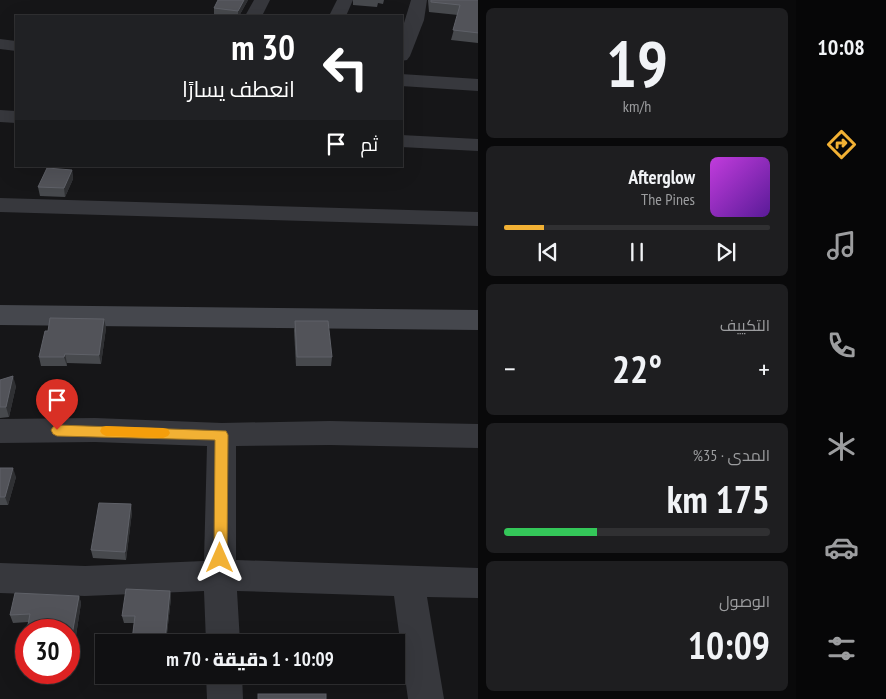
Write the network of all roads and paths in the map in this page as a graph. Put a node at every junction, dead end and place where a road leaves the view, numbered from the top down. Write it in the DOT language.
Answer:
graph roads {
  1 [pos="262,0"];
  2 [pos="345,0"];
  3 [pos="419,0"];
  4 [pos="254,15"];
  5 [pos="338,15"];
  6 [pos="0,44"];
  7 [pos="15,46"];
  8 [pos="403,51"];
  9 [pos="403,80"];
  10 [pos="478,80"];
  11 [pos="0,116"];
  12 [pos="15,117"];
  13 [pos="403,141"];
  14 [pos="478,145"];
  15 [pos="0,205"];
  16 [pos="478,219"];
  17 [pos="0,315"];
  18 [pos="478,320"];
  19 [pos="0,431"];
  20 [pos="222,435"];
  21 [pos="478,436"];
  22 [pos="220,575"];
  23 [pos="0,578"];
  24 [pos="408,580"];
  25 [pos="478,583"];
  26 [pos="223,634"];
  27 [pos="224,684"];
  28 [pos="225,699"];
  29 [pos="426,699"];
  1 -- 4 [label="street"];
  2 -- 5 [label="street"];
  3 -- 8 [label="street"];
  6 -- 7 [label="street"];
  9 -- 10 [label="street"];
  11 -- 12 [label="street"];
  13 -- 14 [label="street"];
  15 -- 16 [label="street"];
  17 -- 18 [label="street"];
  19 -- 20 [label="street"];
  20 -- 21 [label="street"];
  20 -- 22 [label="street"];
  22 -- 23 [label="street"];
  22 -- 24 [label="street"];
  22 -- 26 [label="street"];
  24 -- 25 [label="street"];
  24 -- 29 [label="street"];
  27 -- 28 [label="street"];
}
